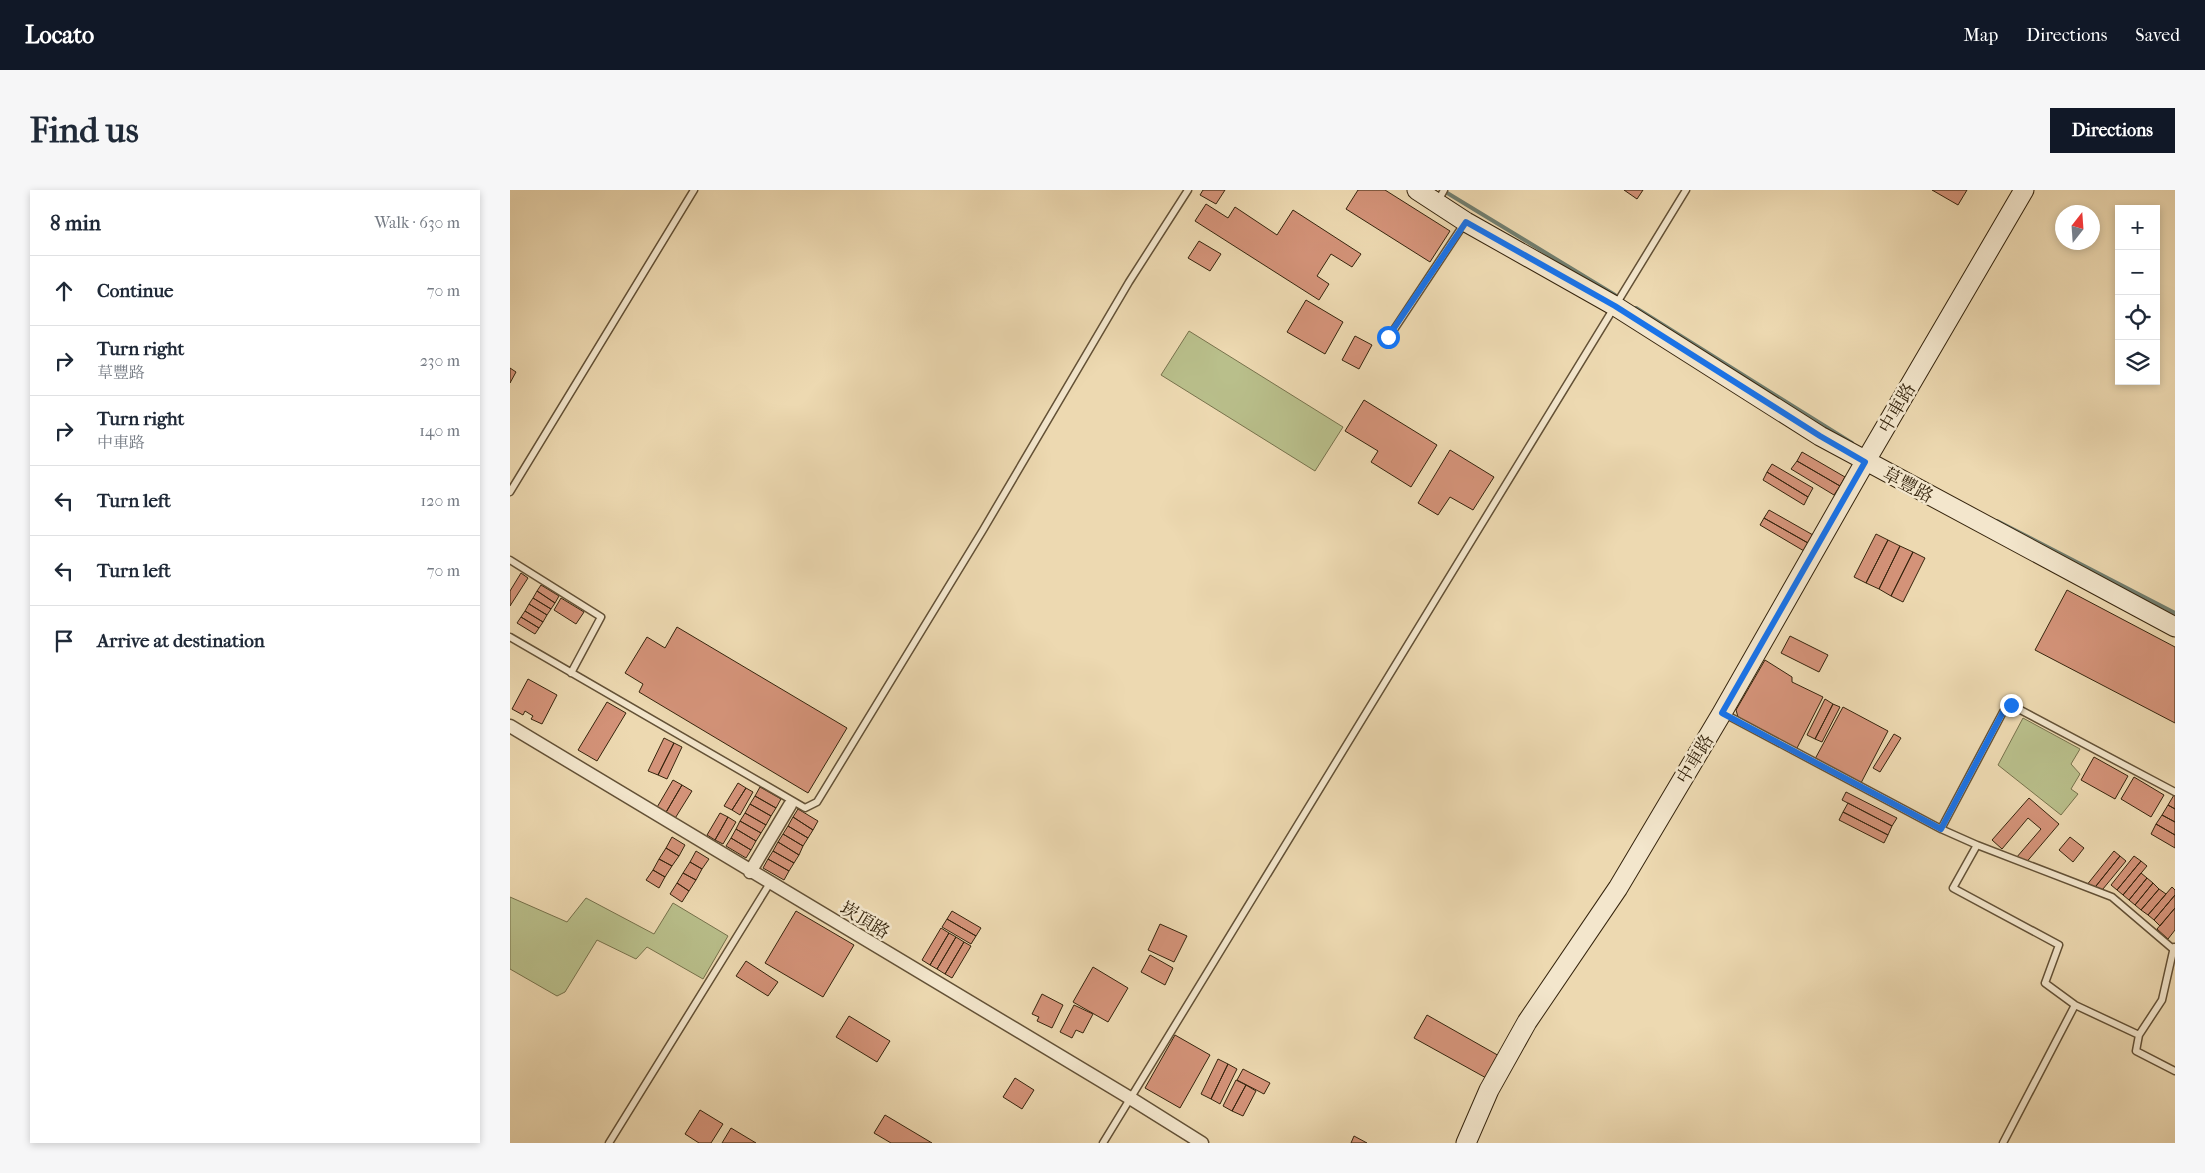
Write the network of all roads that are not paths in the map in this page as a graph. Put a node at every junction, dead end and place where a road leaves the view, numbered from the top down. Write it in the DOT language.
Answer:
graph roads {
  1 [pos="694,190"];
  2 [pos="1188,190"];
  3 [pos="1417,190"];
  4 [pos="1686,190"];
  5 [pos="2024,190"];
  6 [pos="1441,196"];
  7 [pos="1466,222"];
  8 [pos="1615,306"];
  9 [pos="1388,337"];
  10 [pos="1865,462"];
  11 [pos="510,492"];
  12 [pos="510,560"];
  13 [pos="2175,627"];
  14 [pos="510,637"];
  15 [pos="571,673"];
  16 [pos="1722,713"];
  17 [pos="510,726"];
  18 [pos="2175,792"];
  19 [pos="790,805"];
  20 [pos="1941,829"];
  21 [pos="1977,845"];
  22 [pos="750,872"];
  23 [pos="770,883"];
  24 [pos="2174,948"];
  25 [pos="2075,1005"];
  26 [pos="2139,1034"];
  27 [pos="2175,1071"];
  28 [pos="1130,1098"];
  29 [pos="609,1143"];
  30 [pos="1103,1143"];
  31 [pos="1202,1143"];
  32 [pos="1466,1143"];
  33 [pos="2003,1143"];
  1 -- 11 [label="lane"];
  2 -- 15 [label="lane"];
  3 -- 6 [label="street, 草豐路"];
  4 -- 8 [label="lane"];
  5 -- 10 [label="street, 中車路"];
  6 -- 7 [label="street, 草豐路"];
  7 -- 8 [label="street, 草豐路"];
  7 -- 9 [label="lane"];
  8 -- 10 [label="street, 草豐路"];
  8 -- 28 [label="lane"];
  10 -- 13 [label="street, 草豐路"];
  10 -- 16 [label="street, 中車路"];
  12 -- 15 [label="lane"];
  14 -- 15 [label="lane"];
  16 -- 20 [label="lane"];
  16 -- 32 [label="street, 中車路"];
  17 -- 22 [label="street, 崁頂路"];
  18 -- 20 [label="lane"];
  19 -- 22 [label="street"];
  20 -- 21 [label="lane"];
  21 -- 24 [label="lane"];
  21 -- 25 [label="lane"];
  22 -- 23 [label="street, 崁頂路"];
  23 -- 28 [label="street, 崁頂路"];
  23 -- 29 [label="lane"];
  24 -- 26 [label="lane"];
  25 -- 26 [label="lane"];
  25 -- 33 [label="lane"];
  26 -- 27 [label="lane"];
  28 -- 30 [label="lane"];
  28 -- 31 [label="street, 崁頂路"];
}
